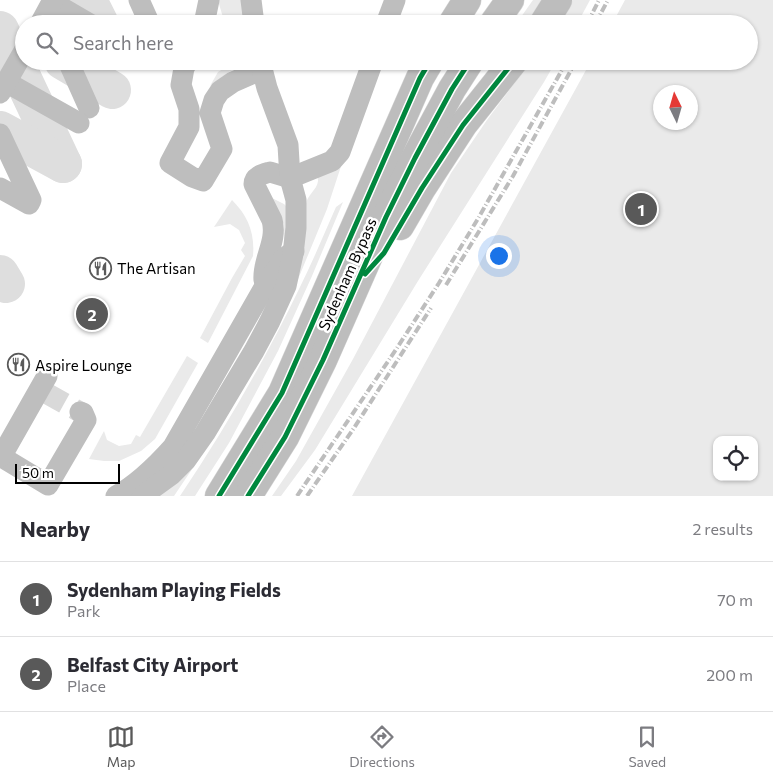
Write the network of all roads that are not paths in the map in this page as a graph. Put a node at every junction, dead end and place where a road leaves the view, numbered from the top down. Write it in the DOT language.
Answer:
graph roads {
  1 [pos="139,0"];
  2 [pos="209,0"];
  3 [pos="251,0"];
  4 [pos="395,0"];
  5 [pos="466,0"];
  6 [pos="510,0"];
  7 [pos="558,0"];
  8 [pos="146,15"];
  9 [pos="206,15"];
  10 [pos="253,15"];
  11 [pos="389,15"];
  12 [pos="457,15"];
  13 [pos="499,15"];
  14 [pos="549,15"];
  15 [pos="15,66"];
  16 [pos="71,70"];
  17 [pos="184,70"];
  18 [pos="254,70"];
  19 [pos="262,70"];
  20 [pos="370,70"];
  21 [pos="425,70"];
  22 [pos="464,70"];
  23 [pos="507,70"];
  24 [pos="3,87"];
  25 [pos="0,134"];
  26 [pos="290,178"];
  27 [pos="0,188"];
  28 [pos="294,251"];
  29 [pos="358,283"];
  30 [pos="265,286"];
  31 [pos="44,386"];
  32 [pos="80,412"];
  33 [pos="0,457"];
  34 [pos="44,490"];
  35 [pos="147,494"];
  36 [pos="116,496"];
  37 [pos="219,496"];
  38 [pos="248,496"];
  1 -- 8 [label="street"];
  2 -- 9 [label="street"];
  3 -- 10 [label="street"];
  4 -- 11 [label="street"];
  5 -- 12 [label="highway"];
  6 -- 13 [label="highway"];
  7 -- 14 [label="highway"];
  15 -- 24 [label="street"];
  16 -- 24 [label="street"];
  17 -- 18 [label="street"];
  19 -- 26 [label="street"];
  20 -- 26 [label="street"];
  21 -- 37 [label="highway, Sydenham Bypass"];
  22 -- 29 [label="highway, Sydenham Bypass"];
  23 -- 29 [label="highway"];
  25 -- 27 [label="street"];
  26 -- 28 [label="street"];
  26 -- 30 [label="street"];
  28 -- 30 [label="street"];
  28 -- 35 [label="street"];
  29 -- 38 [label="highway, Sydenham Bypass"];
  30 -- 36 [label="street"];
  31 -- 33 [label="street"];
  32 -- 34 [label="street"];
  33 -- 34 [label="street"];
}
